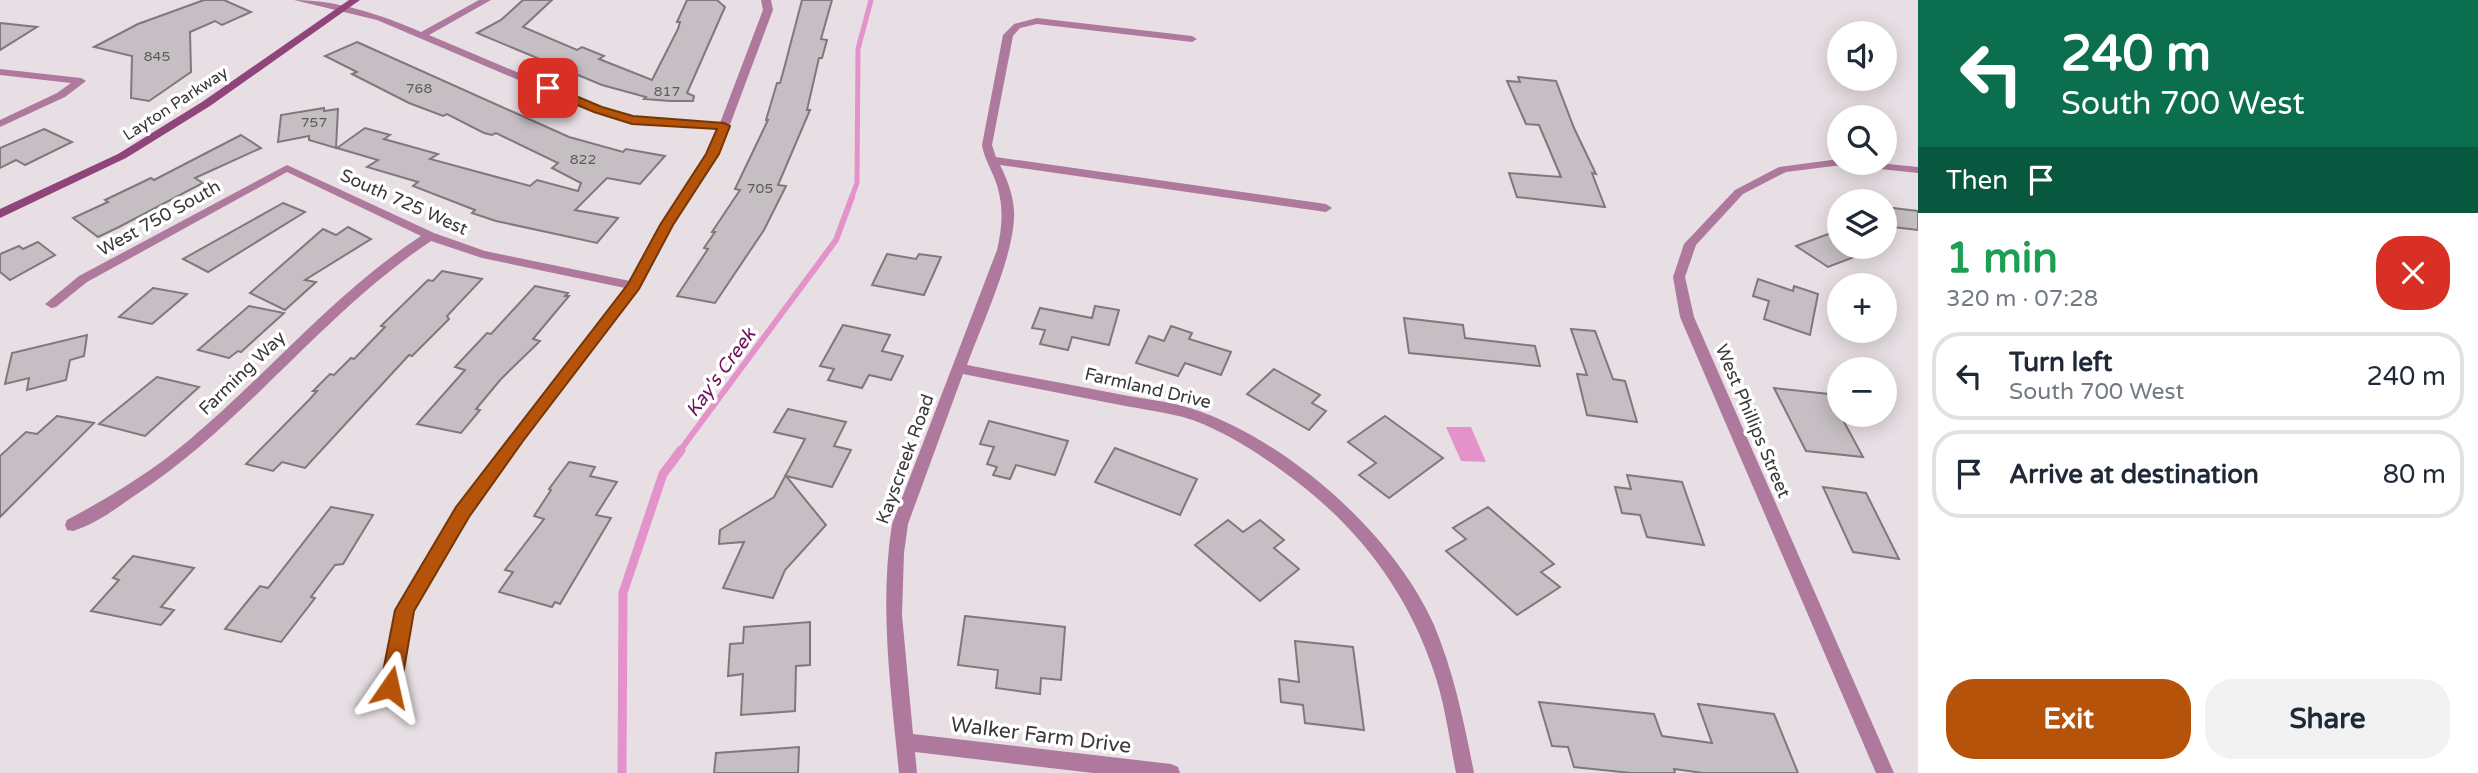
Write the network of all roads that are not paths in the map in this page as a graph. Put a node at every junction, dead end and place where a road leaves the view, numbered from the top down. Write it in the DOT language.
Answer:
graph roads {
  1 [pos="299,0"];
  2 [pos="355,0"];
  3 [pos="485,0"];
  4 [pos="766,0"];
  5 [pos="342,10"];
  6 [pos="423,35"];
  7 [pos="1192,39"];
  8 [pos="0,72"];
  9 [pos="0,124"];
  10 [pos="724,126"];
  11 [pos="991,160"];
  12 [pos="1827,164"];
  13 [pos="286,168"];
  14 [pos="1897,168"];
  15 [pos="1918,170"];
  16 [pos="1326,208"];
  17 [pos="0,214"];
  18 [pos="430,236"];
  19 [pos="634,286"];
  20 [pos="51,304"];
  21 [pos="958,368"];
  22 [pos="73,525"];
  23 [pos="390,687"];
  24 [pos="905,742"];
  25 [pos="908,773"];
  26 [pos="1171,773"];
  27 [pos="1465,773"];
  28 [pos="1885,773"];
  1 -- 5 [label="street"];
  2 -- 5 [label="main road, Layton Parkway"];
  3 -- 6 [label="street"];
  4 -- 10 [label="street"];
  5 -- 6 [label="street"];
  5 -- 17 [label="main road, Layton Parkway"];
  6 -- 10 [label="street"];
  7 -- 11 [label="street"];
  8 -- 9 [label="street"];
  10 -- 19 [label="street"];
  11 -- 16 [label="street"];
  11 -- 21 [label="street, Kayscreek Road"];
  12 -- 28 [label="street, West Phillips Street"];
  13 -- 18 [label="street, South 725 West"];
  13 -- 20 [label="street, West 750 South"];
  14 -- 15 [label="street"];
  18 -- 19 [label="street, South 725 West"];
  18 -- 22 [label="street, Farming Way"];
  19 -- 23 [label="street"];
  21 -- 24 [label="street, Kayscreek Road"];
  21 -- 27 [label="street, Farmland Drive"];
  24 -- 25 [label="street, Kayscreek Road"];
  24 -- 26 [label="street, Walker Farm Drive"];
}
